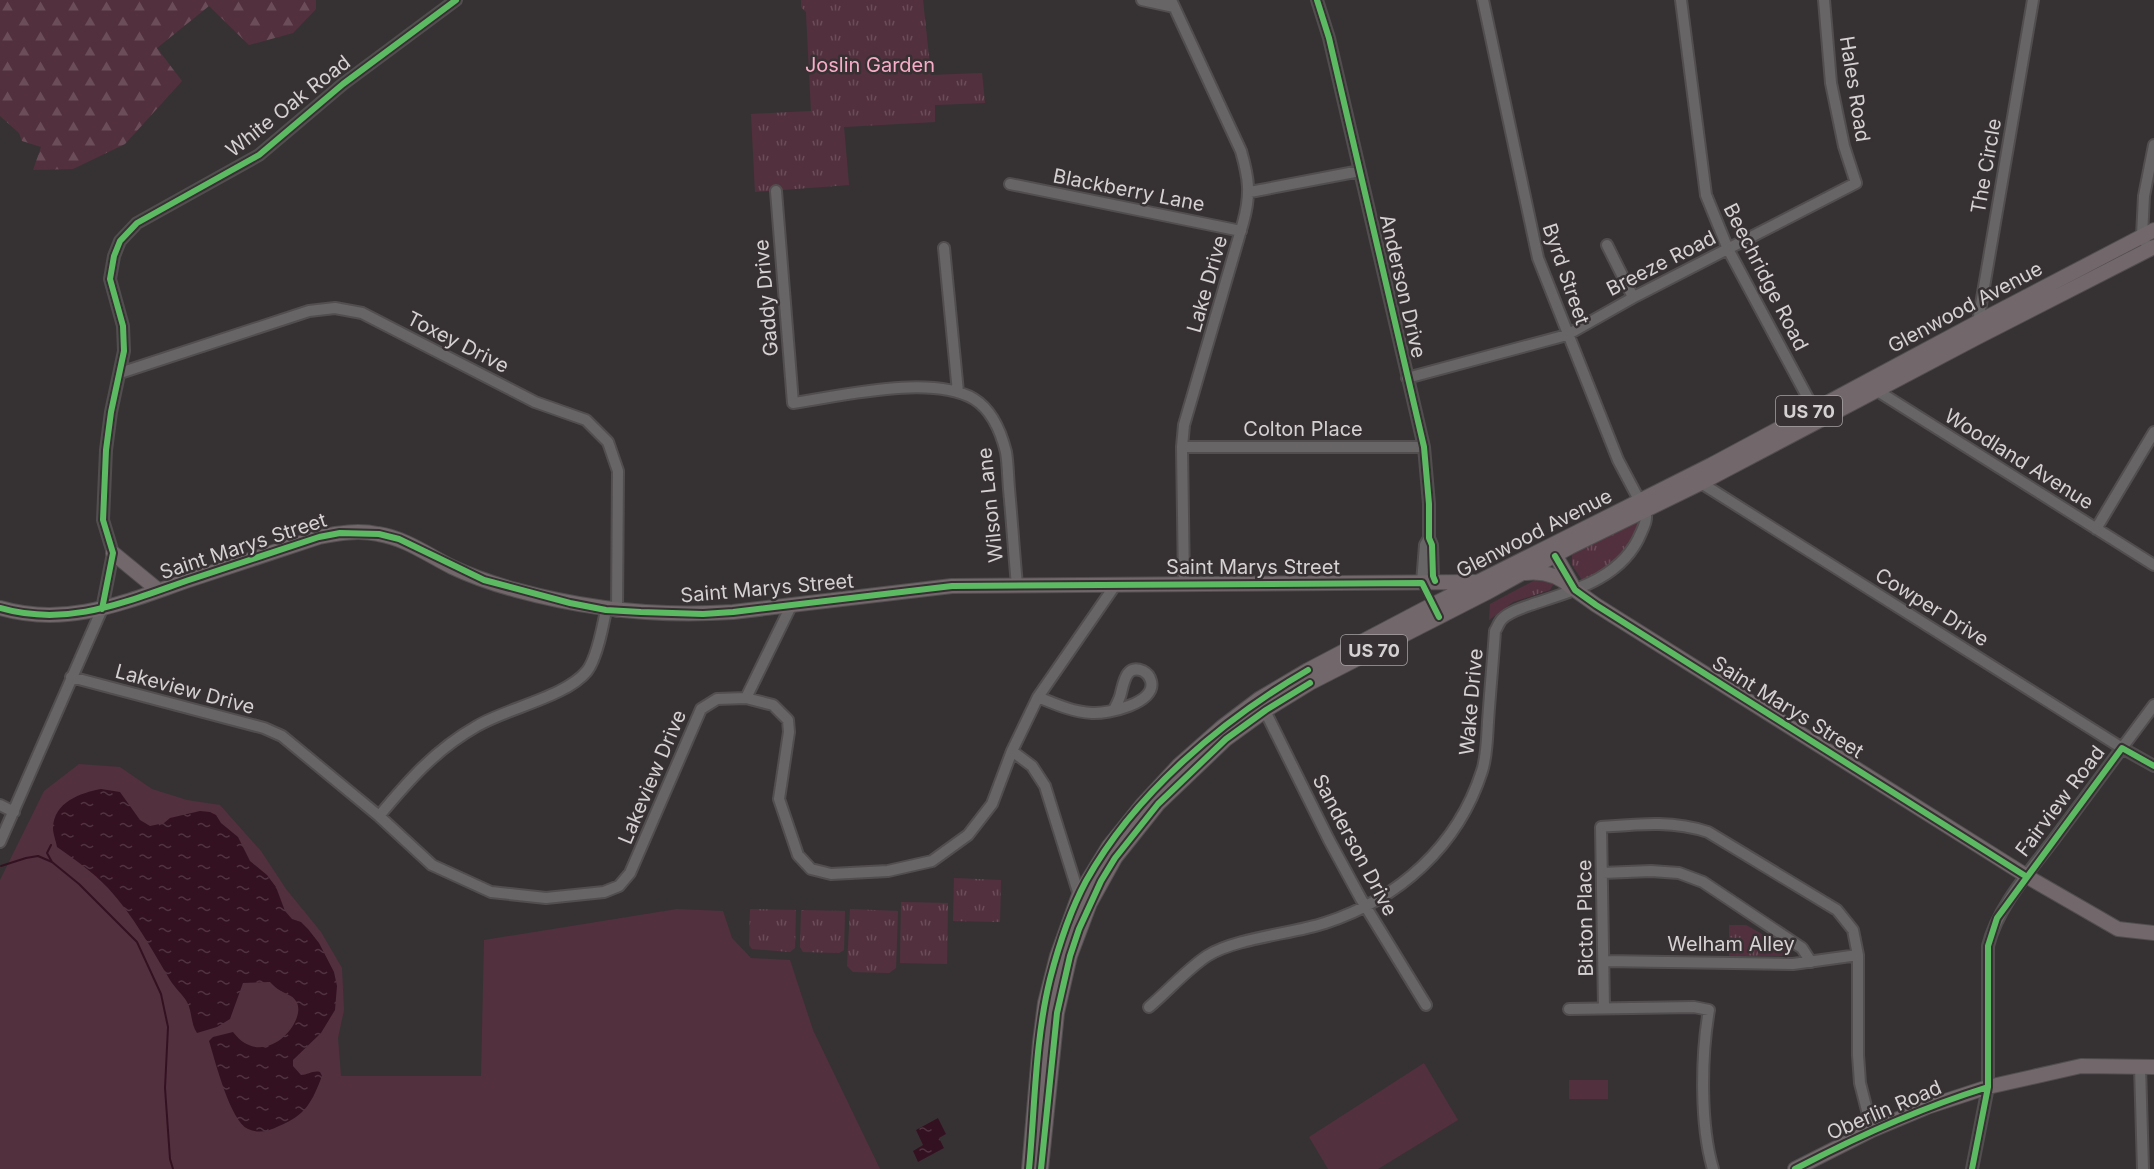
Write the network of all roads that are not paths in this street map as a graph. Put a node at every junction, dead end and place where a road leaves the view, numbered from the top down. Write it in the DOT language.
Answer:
graph roads {
  1 [pos="456,0"];
  2 [pos="1142,0"];
  3 [pos="1317,0"];
  4 [pos="1483,0"];
  5 [pos="1681,0"];
  6 [pos="1824,0"];
  7 [pos="2033,0"];
  8 [pos="1173,3"];
  9 [pos="2154,145"];
  10 [pos="1360,171"];
  11 [pos="1857,183"];
  12 [pos="1010,184"];
  13 [pos="776,191"];
  14 [pos="1250,192"];
  15 [pos="1241,231"];
  16 [pos="2148,233"];
  17 [pos="1607,245"];
  18 [pos="944,248"];
  19 [pos="1728,249"];
  20 [pos="2151,249"];
  21 [pos="1633,297"];
  22 [pos="1978,322"];
  23 [pos="1568,334"];
  24 [pos="1976,338"];
  25 [pos="120,373"];
  26 [pos="1407,378"];
  27 [pos="1873,385"];
  28 [pos="958,392"];
  29 [pos="793,403"];
  30 [pos="1817,415"];
  31 [pos="2154,432"];
  32 [pos="1182,447"];
  33 [pos="1424,447"];
  34 [pos="1699,478"];
  35 [pos="1643,506"];
  36 [pos="2096,529"];
  37 [pos="1553,551"];
  38 [pos="113,553"];
  39 [pos="2154,565"];
  40 [pos="1522,573"];
  41 [pos="1429,582"];
  42 [pos="1479,582"];
  43 [pos="1184,583"];
  44 [pos="1116,584"];
  45 [pos="1017,585"];
  46 [pos="158,590"];
  47 [pos="1575,590"];
  48 [pos="791,606"];
  49 [pos="0,608"];
  50 [pos="1441,608"];
  51 [pos="102,609"];
  52 [pos="612,610"];
  53 [pos="71,677"];
  54 [pos="1038,697"];
  55 [pos="746,698"];
  56 [pos="1262,705"];
  57 [pos="2154,705"];
  58 [pos="1114,710"];
  59 [pos="2122,748"];
  60 [pos="1012,751"];
  61 [pos="2154,766"];
  62 [pos="0,805"];
  63 [pos="14,812"];
  64 [pos="378,816"];
  65 [pos="0,842"];
  66 [pos="1602,873"];
  67 [pos="2027,877"];
  68 [pos="1084,899"];
  69 [pos="1365,906"];
  70 [pos="2154,933"];
  71 [pos="1858,955"];
  72 [pos="1604,962"];
  73 [pos="1811,962"];
  74 [pos="1426,1005"];
  75 [pos="1149,1007"];
  76 [pos="1604,1008"];
  77 [pos="1569,1009"];
  78 [pos="2147,1066"];
  79 [pos="1988,1087"];
  80 [pos="1872,1130"];
  81 [pos="1029,1169"];
  82 [pos="1041,1169"];
  83 [pos="1713,1169"];
  84 [pos="1795,1169"];
  85 [pos="1972,1169"];
  86 [pos="2143,1169"];
  1 -- 25 [label="street, White Oak Road"];
  2 -- 8 [label="street"];
  3 -- 10 [label="street, Anderson Drive"];
  4 -- 23 [label="street, Byrd Street"];
  5 -- 19 [label="street, Beechridge Road"];
  6 -- 11 [label="street, Hales Road"];
  7 -- 22 [label="street, The Circle"];
  8 -- 14 [label="street, Lake Drive"];
  9 -- 16 [label="street"];
  10 -- 14 [label="street"];
  10 -- 26 [label="street, Anderson Drive"];
  11 -- 19 [label="street, Breeze Road"];
  12 -- 15 [label="street, Blackberry Lane"];
  13 -- 29 [label="street, Gaddy Drive"];
  14 -- 15 [label="street, Lake Drive"];
  15 -- 32 [label="street, Lake Drive"];
  16 -- 20 [label="street"];
  16 -- 22 [label="main road, Glenwood Avenue / US 70"];
  17 -- 21 [label="street"];
  18 -- 28 [label="street"];
  19 -- 21 [label="street, Breeze Road"];
  19 -- 30 [label="street, Beechridge Road"];
  20 -- 24 [label="main road, Glenwood Avenue / US 70"];
  21 -- 23 [label="street, Breeze Road"];
  22 -- 24 [label="street, The Circle"];
  22 -- 27 [label="main road, Glenwood Avenue / US 70"];
  23 -- 26 [label="street, Breeze Road"];
  23 -- 35 [label="street, Byrd Street"];
  24 -- 27 [label="main road, Glenwood Avenue / US 70"];
  25 -- 38 [label="street, White Oak Road"];
  25 -- 52 [label="street, Toxey Drive"];
  26 -- 33 [label="street, Anderson Drive"];
  27 -- 30 [label="main road, Glenwood Avenue / US 70"];
  27 -- 36 [label="street, Woodland Avenue"];
  28 -- 29 [label="street, Wilson Lane"];
  28 -- 45 [label="street, Wilson Lane"];
  30 -- 34 [label="main road, Glenwood Avenue / US 70"];
  31 -- 36 [label="street"];
  32 -- 33 [label="street, Colton Place"];
  32 -- 43 [label="street, Lake Drive"];
  33 -- 41 [label="street, Anderson Drive"];
  34 -- 35 [label="main road, Glenwood Avenue / US 70"];
  34 -- 59 [label="street, Cowper Drive"];
  35 -- 37 [label="main road, Glenwood Avenue / US 70"];
  35 -- 47 [label="street, Wake Drive"];
  36 -- 39 [label="street, Woodland Avenue"];
  37 -- 40 [label="main road, Glenwood Avenue / US 70"];
  37 -- 42 [label="main road, Glenwood Avenue / US 70"];
  37 -- 47 [label="main road, Saint Marys Street"];
  38 -- 46 [label="main road"];
  38 -- 51 [label="street, White Oak Road"];
  40 -- 47 [label="main road"];
  40 -- 50 [label="main road, Glenwood Avenue / US 70"];
  41 -- 42 [label="main road, Saint Marys Street"];
  41 -- 43 [label="main road, Saint Marys Street"];
  41 -- 50 [label="main road"];
  42 -- 50 [label="main road, Glenwood Avenue / US 70"];
  43 -- 44 [label="main road, Saint Marys Street"];
  44 -- 45 [label="main road, Saint Marys Street"];
  44 -- 54 [label="street, Lakeview Drive"];
  45 -- 48 [label="main road, Saint Marys Street"];
  46 -- 51 [label="main road, Saint Marys Street"];
  46 -- 52 [label="main road, Saint Marys Street"];
  47 -- 67 [label="main road, Saint Marys Street"];
  47 -- 69 [label="street, Wake Drive"];
  48 -- 52 [label="main road, Saint Marys Street"];
  48 -- 55 [label="street"];
  49 -- 51 [label="main road, Saint Marys Street"];
  50 -- 56 [label="main road, Glenwood Avenue / US 70"];
  51 -- 53 [label="street, White Oak Road"];
  52 -- 64 [label="street, Toxey Drive"];
  53 -- 63 [label="street, White Oak Road"];
  53 -- 64 [label="street, Lakeview Drive"];
  54 -- 58 [label="street"];
  54 -- 60 [label="street, Lakeview Drive"];
  55 -- 60 [label="street, Lakeview Drive"];
  55 -- 64 [label="street, Lakeview Drive"];
  56 -- 68 [label="main road, Glenwood Avenue / US 70"];
  56 -- 69 [label="street, Sanderson Drive"];
  57 -- 59 [label="street, Fairview Road"];
  59 -- 61 [label="street, Cowper Drive"];
  59 -- 67 [label="street, Fairview Road"];
  60 -- 68 [label="street"];
  62 -- 63 [label="street"];
  63 -- 65 [label="street, White Oak Road"];
  66 -- 71 [label="street, Bicton Place"];
  66 -- 72 [label="street, Bicton Place"];
  66 -- 73 [label="street"];
  67 -- 70 [label="main road, Saint Marys Street"];
  67 -- 79 [label="street, Fairview Road"];
  68 -- 81 [label="main road, Glenwood Avenue / US 70"];
  68 -- 82 [label="main road, Glenwood Avenue / US 70"];
  69 -- 74 [label="street, Sanderson Drive"];
  69 -- 75 [label="street, Wake Drive"];
  71 -- 73 [label="street, Welham Alley"];
  71 -- 80 [label="street"];
  72 -- 73 [label="street, Welham Alley"];
  72 -- 76 [label="street, Bicton Place"];
  76 -- 77 [label="street"];
  76 -- 83 [label="street"];
  78 -- 79 [label="main road, Oberlin Road"];
  78 -- 86 [label="street"];
  79 -- 80 [label="main road, Oberlin Road"];
  79 -- 85 [label="street, Fairview Road"];
  80 -- 84 [label="main road, Oberlin Road"];
}
